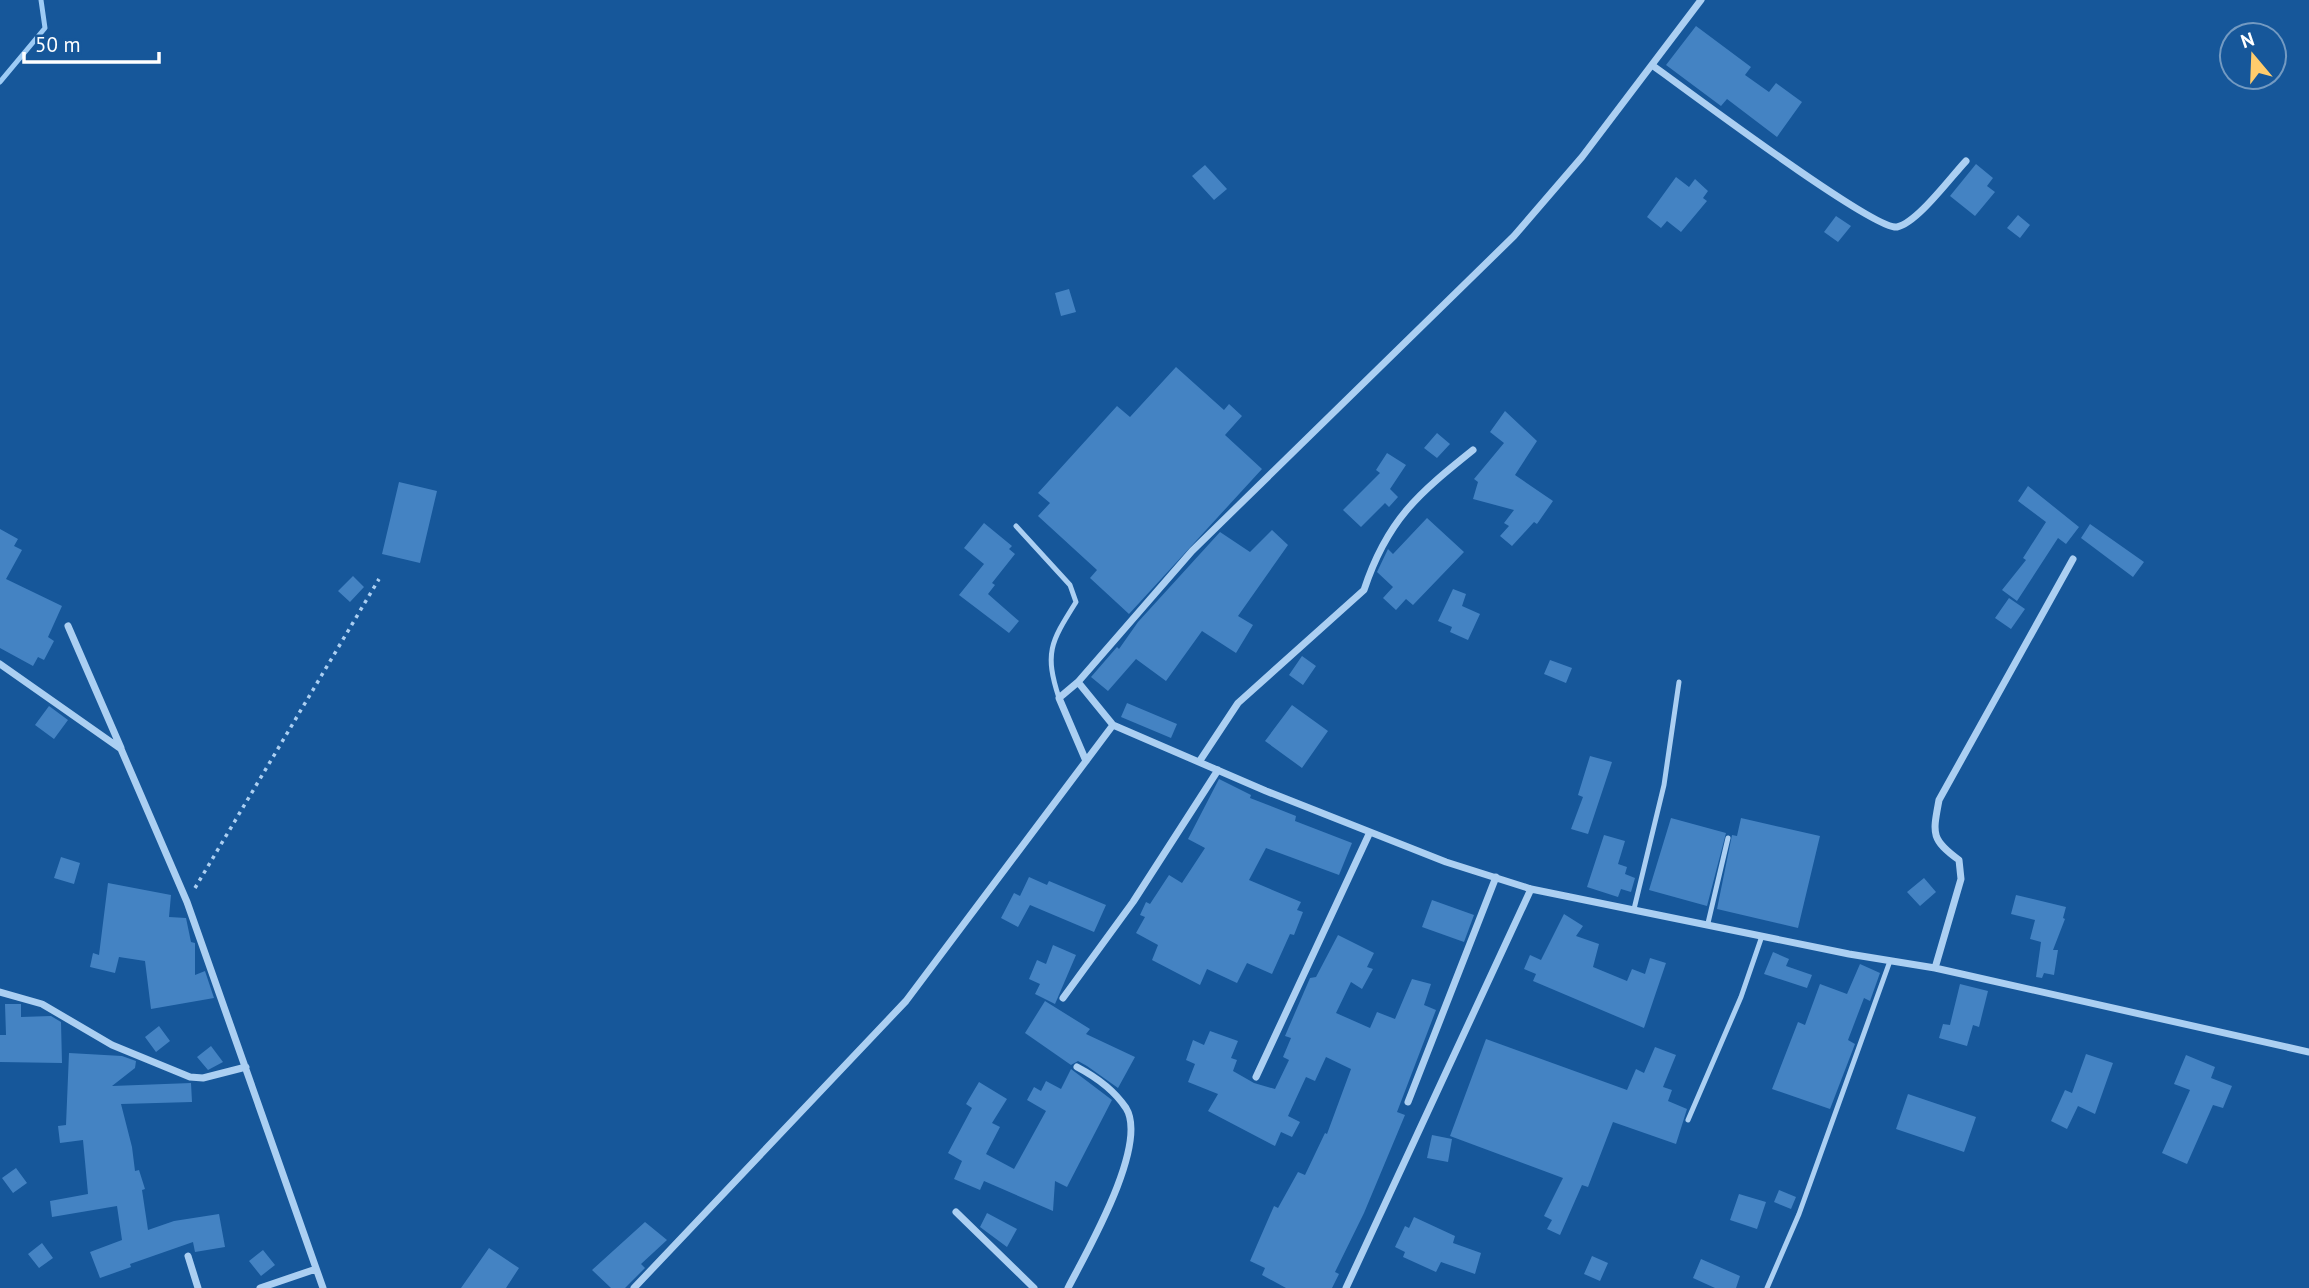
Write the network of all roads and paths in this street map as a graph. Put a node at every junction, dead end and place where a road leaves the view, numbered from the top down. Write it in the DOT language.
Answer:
graph roads {
  1 [pos="1701,0"];
  2 [pos="1652,65"];
  3 [pos="1966,161"];
  4 [pos="1473,450"];
  5 [pos="1016,526"];
  6 [pos="2073,559"];
  7 [pos="380,579"];
  8 [pos="68,625"];
  9 [pos="0,664"];
  10 [pos="1078,682"];
  11 [pos="1679,682"];
  12 [pos="1059,698"];
  13 [pos="1113,725"];
  14 [pos="121,749"];
  15 [pos="1086,761"];
  16 [pos="1199,762"];
  17 [pos="1218,770"];
  18 [pos="1370,832"];
  19 [pos="1728,838"];
  20 [pos="1496,877"];
  21 [pos="1531,889"];
  22 [pos="187,902"];
  23 [pos="1634,909"];
  24 [pos="1708,923"];
  25 [pos="1762,936"];
  26 [pos="1890,961"];
  27 [pos="1935,968"];
  28 [pos="0,992"];
  29 [pos="1063,998"];
  30 [pos="2309,1052"];
  31 [pos="1077,1067"];
  32 [pos="246,1068"];
  33 [pos="1256,1077"];
  34 [pos="1408,1101"];
  35 [pos="1688,1120"];
  36 [pos="956,1212"];
  37 [pos="188,1256"];
  38 [pos="316,1269"];
  39 [pos="198,1288"];
  40 [pos="260,1288"];
  41 [pos="323,1288"];
  42 [pos="634,1288"];
  43 [pos="1034,1288"];
  44 [pos="1068,1288"];
  45 [pos="1346,1288"];
  46 [pos="1767,1288"];
  1 -- 2 [label="street"];
  2 -- 3 [label="street"];
  2 -- 10 [label="street"];
  4 -- 16 [label="street"];
  5 -- 12 [label="lane"];
  6 -- 27 [label="street"];
  7 -- 22 [label="path"];
  8 -- 14 [label="street"];
  9 -- 14 [label="street"];
  10 -- 12 [label="street"];
  10 -- 13 [label="street"];
  11 -- 23 [label="lane"];
  12 -- 15 [label="street"];
  13 -- 15 [label="street"];
  13 -- 16 [label="street"];
  14 -- 22 [label="street"];
  15 -- 42 [label="street"];
  16 -- 17 [label="street"];
  17 -- 18 [label="street"];
  17 -- 29 [label="street"];
  18 -- 20 [label="street"];
  18 -- 33 [label="street"];
  19 -- 24 [label="lane"];
  20 -- 21 [label="street"];
  20 -- 34 [label="street"];
  21 -- 23 [label="street"];
  21 -- 45 [label="street"];
  22 -- 32 [label="street"];
  23 -- 24 [label="street"];
  24 -- 25 [label="street"];
  25 -- 26 [label="street"];
  25 -- 35 [label="lane"];
  26 -- 27 [label="street"];
  26 -- 46 [label="lane"];
  27 -- 30 [label="street"];
  28 -- 32 [label="street"];
  31 -- 44 [label="street"];
  32 -- 38 [label="street"];
  36 -- 43 [label="street"];
  37 -- 39 [label="street"];
  38 -- 40 [label="street"];
  38 -- 41 [label="street"];
}
